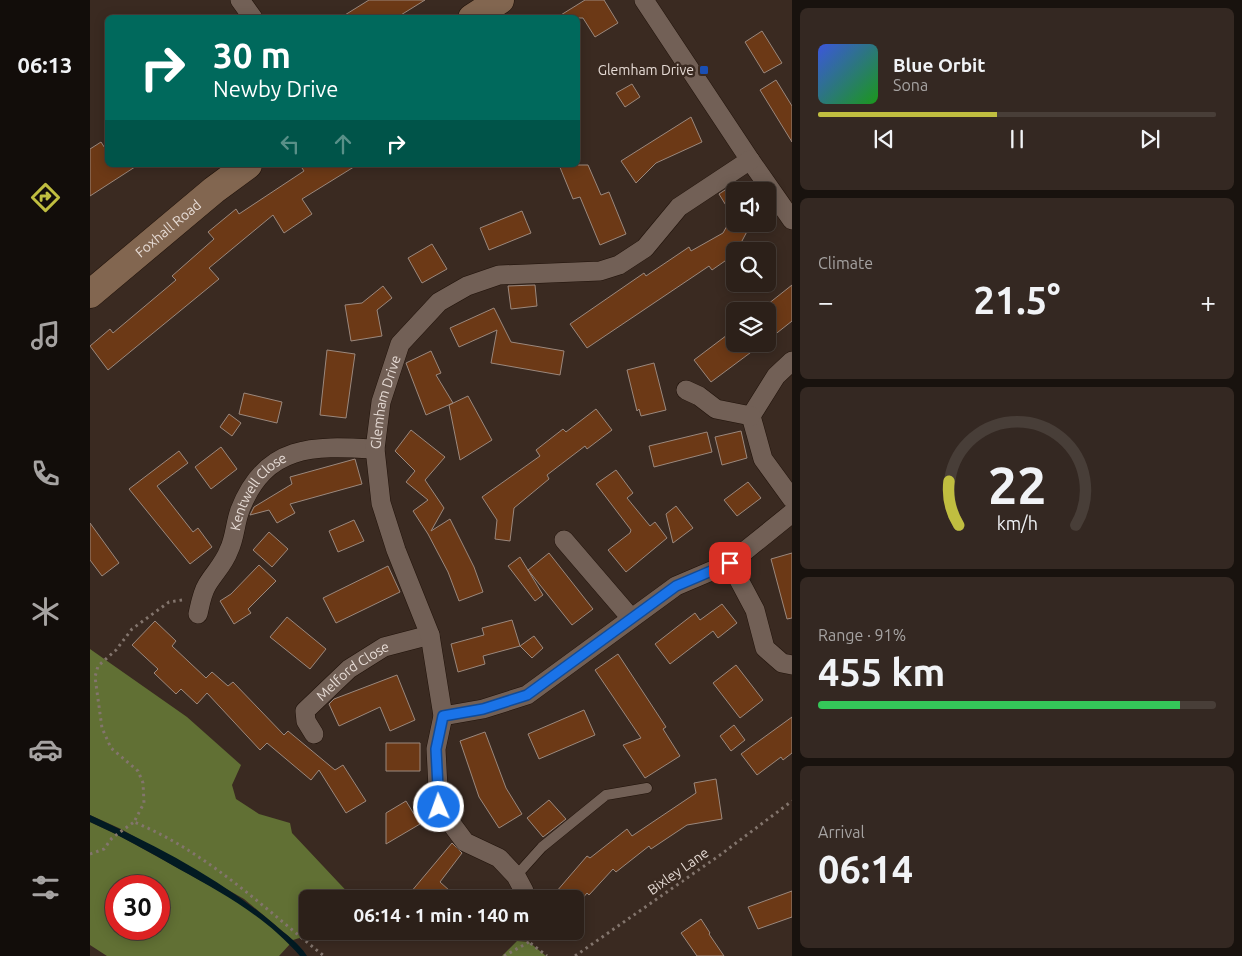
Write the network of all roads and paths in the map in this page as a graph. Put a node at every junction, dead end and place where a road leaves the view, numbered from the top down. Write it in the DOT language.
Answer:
graph roads {
  1 [pos="240,0"];
  2 [pos="500,0"];
  3 [pos="644,0"];
  4 [pos="251,15"];
  5 [pos="477,15"];
  6 [pos="750,160"];
  7 [pos="245,167"];
  8 [pos="792,220"];
  9 [pos="90,294"];
  10 [pos="792,361"];
  11 [pos="686,390"];
  12 [pos="751,416"];
  13 [pos="375,449"];
  14 [pos="792,499"];
  15 [pos="792,513"];
  16 [pos="564,540"];
  17 [pos="730,563"];
  18 [pos="200,606"];
  19 [pos="630,618"];
  20 [pos="430,635"];
  21 [pos="792,665"];
  22 [pos="443,716"];
  23 [pos="314,734"];
  24 [pos="647,788"];
  25 [pos="792,801"];
  26 [pos="134,822"];
  27 [pos="90,854"];
  28 [pos="520,883"];
  29 [pos="529,942"];
  30 [pos="324,956"];
  31 [pos="504,956"];
  32 [pos="547,956"];
  33 [pos="575,956"];
  1 -- 4 [label="street"];
  2 -- 5 [label="street"];
  3 -- 6 [label="street"];
  6 -- 8 [label="street"];
  6 -- 13 [label="street, Glemham Drive"];
  7 -- 9 [label="street, Foxhall Road"];
  10 -- 12 [label="street"];
  11 -- 12 [label="street"];
  12 -- 14 [label="street"];
  13 -- 18 [label="street, Kentwell Close"];
  13 -- 20 [label="street, Glemham Drive"];
  15 -- 17 [label="street"];
  16 -- 19 [label="street"];
  17 -- 19 [label="street"];
  17 -- 21 [label="street"];
  18 -- 26 [label="path"];
  19 -- 22 [label="street"];
  20 -- 22 [label="street, Glemham Drive"];
  20 -- 23 [label="street, Melford Close"];
  22 -- 28 [label="street"];
  24 -- 28 [label="lane"];
  25 -- 33 [label="path, Bixley Lane"];
  26 -- 27 [label="path"];
  26 -- 30 [label="path"];
  29 -- 31 [label="path"];
  29 -- 32 [label="path"];
}
